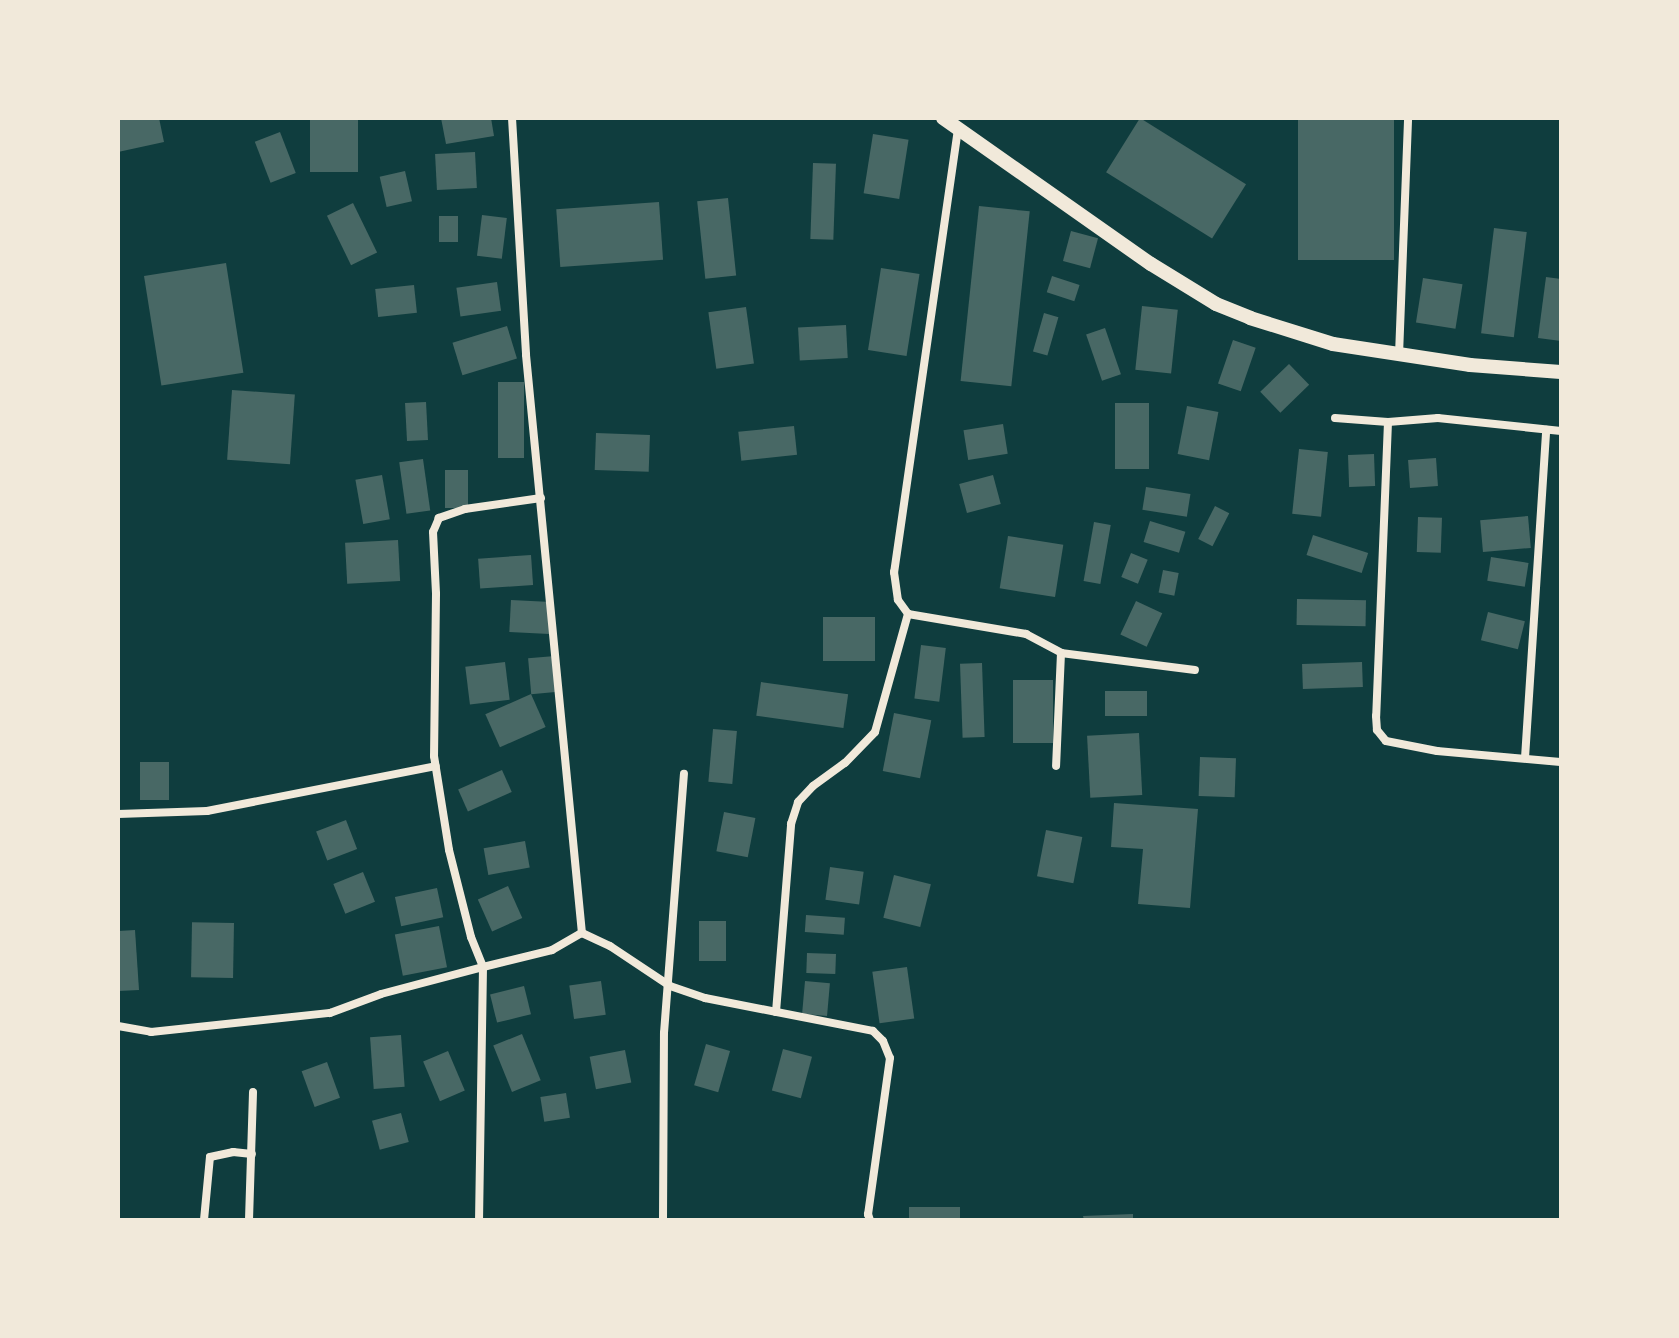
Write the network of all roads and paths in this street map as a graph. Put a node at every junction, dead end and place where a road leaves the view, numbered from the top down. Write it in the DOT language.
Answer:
graph roads {
  1 [pos="512,118"];
  2 [pos="943,118"];
  3 [pos="1408,118"];
  4 [pos="958,128"];
  5 [pos="1399,355"];
  6 [pos="1561,372"];
  7 [pos="1335,418"];
  8 [pos="1388,422"];
  9 [pos="1546,430"];
  10 [pos="1561,431"];
  11 [pos="541,498"];
  12 [pos="908,614"];
  13 [pos="1061,653"];
  14 [pos="1195,670"];
  15 [pos="1525,758"];
  16 [pos="1561,762"];
  17 [pos="436,766"];
  18 [pos="1056,766"];
  19 [pos="684,774"];
  20 [pos="118,814"];
  21 [pos="582,933"];
  22 [pos="483,967"];
  23 [pos="670,986"];
  24 [pos="776,1012"];
  25 [pos="118,1026"];
  26 [pos="253,1092"];
  27 [pos="252,1154"];
  28 [pos="204,1220"];
  29 [pos="249,1220"];
  30 [pos="479,1220"];
  31 [pos="663,1220"];
  32 [pos="870,1220"];
  1 -- 11 [label="street"];
  2 -- 4 [label="street"];
  3 -- 5 [label="street"];
  4 -- 5 [label="street"];
  4 -- 12 [label="street"];
  5 -- 6 [label="street"];
  7 -- 8 [label="street"];
  8 -- 9 [label="street"];
  8 -- 15 [label="street"];
  9 -- 10 [label="street"];
  9 -- 15 [label="street"];
  11 -- 17 [label="street"];
  11 -- 21 [label="street"];
  12 -- 13 [label="street"];
  12 -- 24 [label="street"];
  13 -- 14 [label="street"];
  13 -- 18 [label="street"];
  15 -- 16 [label="street"];
  17 -- 20 [label="street"];
  17 -- 22 [label="street"];
  19 -- 23 [label="street"];
  21 -- 22 [label="street"];
  21 -- 23 [label="street"];
  22 -- 25 [label="street"];
  22 -- 30 [label="street"];
  23 -- 24 [label="street"];
  23 -- 31 [label="street"];
  24 -- 32 [label="street"];
  26 -- 27 [label="street"];
  27 -- 28 [label="street"];
  27 -- 29 [label="street"];
}
